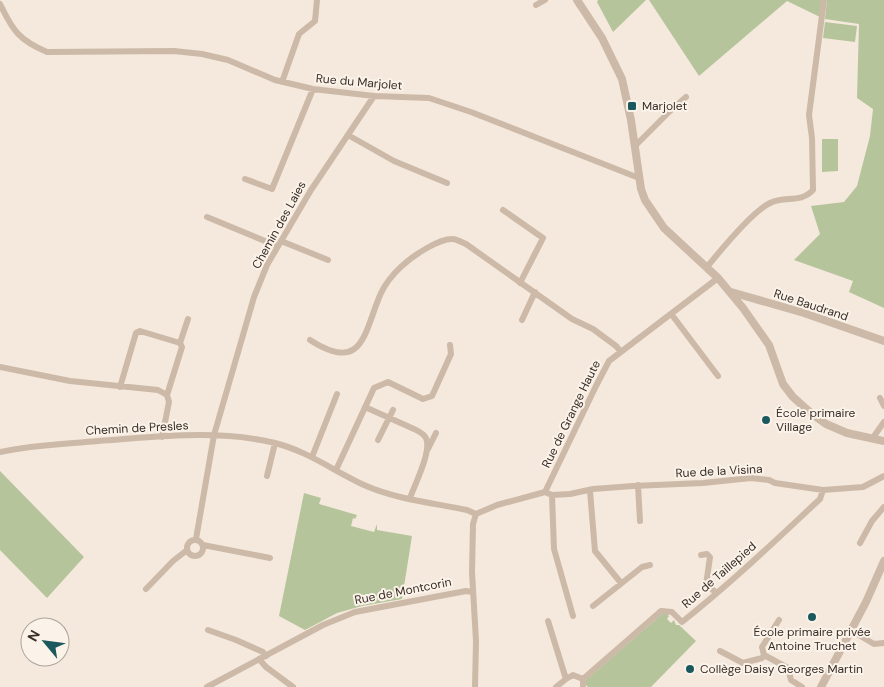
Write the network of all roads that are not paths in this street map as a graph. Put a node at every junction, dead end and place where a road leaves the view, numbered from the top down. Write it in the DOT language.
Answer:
graph roads {
  1 [pos="317,0"];
  2 [pos="544,0"];
  3 [pos="577,0"];
  4 [pos="824,0"];
  5 [pos="0,4"];
  6 [pos="536,5"];
  7 [pos="282,82"];
  8 [pos="313,89"];
  9 [pos="374,96"];
  10 [pos="686,97"];
  11 [pos="348,135"];
  12 [pos="635,146"];
  13 [pos="639,178"];
  14 [pos="245,179"];
  15 [pos="447,183"];
  16 [pos="503,210"];
  17 [pos="207,218"];
  18 [pos="279,243"];
  19 [pos="328,260"];
  20 [pos="707,267"];
  21 [pos="718,278"];
  22 [pos="520,283"];
  23 [pos="535,292"];
  24 [pos="731,292"];
  25 [pos="754,298"];
  26 [pos="743,308"];
  27 [pos="672,315"];
  28 [pos="188,319"];
  29 [pos="522,320"];
  30 [pos="310,340"];
  31 [pos="884,341"];
  32 [pos="180,342"];
  33 [pos="450,345"];
  34 [pos="621,352"];
  35 [pos="0,367"];
  36 [pos="718,376"];
  37 [pos="120,387"];
  38 [pos="337,394"];
  39 [pos="168,395"];
  40 [pos="880,398"];
  41 [pos="884,406"];
  42 [pos="365,407"];
  43 [pos="392,410"];
  44 [pos="389,417"];
  45 [pos="884,422"];
  46 [pos="436,433"];
  47 [pos="214,435"];
  48 [pos="162,437"];
  49 [pos="872,439"];
  50 [pos="378,440"];
  51 [pos="884,441"];
  52 [pos="275,443"];
  53 [pos="428,450"];
  54 [pos="0,452"];
  55 [pos="312,457"];
  56 [pos="336,470"];
  57 [pos="267,476"];
  58 [pos="884,476"];
  59 [pos="638,485"];
  60 [pos="822,490"];
  61 [pos="590,491"];
  62 [pos="548,494"];
  63 [pos="410,498"];
  64 [pos="884,507"];
  65 [pos="476,514"];
  66 [pos="640,521"];
  67 [pos="196,540"];
  68 [pos="860,543"];
  69 [pos="203,545"];
  70 [pos="187,550"];
  71 [pos="701,555"];
  72 [pos="270,558"];
  73 [pos="884,560"];
  74 [pos="650,565"];
  75 [pos="621,583"];
  76 [pos="146,588"];
  77 [pos="472,592"];
  78 [pos="717,593"];
  79 [pos="593,606"];
  80 [pos="573,616"];
  81 [pos="779,620"];
  82 [pos="548,621"];
  83 [pos="208,630"];
  84 [pos="852,631"];
  85 [pos="884,643"];
  86 [pos="720,651"];
  87 [pos="764,655"];
  88 [pos="266,656"];
  89 [pos="259,659"];
  90 [pos="583,678"];
  91 [pos="566,679"];
  92 [pos="207,687"];
  93 [pos="293,687"];
  94 [pos="475,687"];
  95 [pos="556,687"];
  96 [pos="583,687"];
  97 [pos="802,687"];
  98 [pos="821,687"];
  1 -- 7 [label="street"];
  2 -- 6 [label="street"];
  3 -- 12 [label="street"];
  4 -- 20 [label="street"];
  5 -- 7 [label="street, Rue du Marjolet"];
  7 -- 8 [label="street, Rue du Marjolet"];
  8 -- 9 [label="street, Rue du Marjolet"];
  8 -- 14 [label="street"];
  9 -- 11 [label="street, Chemin des Laies"];
  9 -- 13 [label="street, Rue du Marjolet"];
  10 -- 12 [label="street"];
  11 -- 15 [label="street"];
  11 -- 18 [label="street, Chemin des Laies"];
  12 -- 13 [label="street"];
  13 -- 20 [label="street"];
  16 -- 22 [label="street"];
  17 -- 18 [label="street"];
  18 -- 19 [label="street"];
  18 -- 47 [label="street, Chemin des Laies"];
  20 -- 21 [label="street"];
  21 -- 24 [label="street"];
  21 -- 27 [label="street, Rue de Grange Haute"];
  22 -- 23 [label="street"];
  22 -- 30 [label="street"];
  23 -- 29 [label="street"];
  23 -- 34 [label="street"];
  24 -- 25 [label="street, Rue Baudrand"];
  24 -- 26 [label="street"];
  25 -- 26 [label="street"];
  25 -- 31 [label="street, Rue Baudrand"];
  26 -- 49 [label="street"];
  27 -- 34 [label="street, Rue de Grange Haute"];
  27 -- 36 [label="street"];
  28 -- 32 [label="street"];
  32 -- 37 [label="street"];
  32 -- 39 [label="street"];
  33 -- 42 [label="street"];
  34 -- 62 [label="street, Rue de Grange Haute"];
  35 -- 37 [label="street"];
  37 -- 39 [label="street"];
  38 -- 55 [label="street"];
  39 -- 48 [label="street"];
  40 -- 41 [label="street"];
  42 -- 44 [label="street"];
  42 -- 56 [label="street"];
  43 -- 44 [label="street"];
  44 -- 50 [label="street"];
  44 -- 53 [label="street"];
  45 -- 49 [label="street"];
  46 -- 53 [label="street"];
  47 -- 48 [label="street, Chemin de Presles"];
  47 -- 52 [label="street, Chemin de Presles"];
  47 -- 67 [label="street, Chemin des Laies"];
  48 -- 54 [label="street, Chemin de Presles"];
  49 -- 51 [label="street"];
  52 -- 55 [label="street, Chemin de Presles"];
  52 -- 57 [label="street"];
  53 -- 63 [label="street"];
  55 -- 56 [label="street, Chemin de Presles"];
  56 -- 63 [label="street, Chemin de Presles"];
  58 -- 60 [label="street, Rue de la Visina"];
  59 -- 60 [label="street, Rue de la Visina"];
  59 -- 61 [label="street, Rue de la Visina"];
  59 -- 66 [label="street"];
  60 -- 78 [label="street, Rue de Taillepied"];
  61 -- 62 [label="street, Rue de la Visina"];
  61 -- 75 [label="street"];
  62 -- 65 [label="street, Rue de la Visina"];
  62 -- 80 [label="street"];
  63 -- 65 [label="street, Chemin de Presles"];
  64 -- 68 [label="street"];
  65 -- 77 [label="street"];
  67 -- 69 [label="street"];
  67 -- 70 [label="street"];
  69 -- 70 [label="street"];
  69 -- 72 [label="street"];
  70 -- 76 [label="street"];
  71 -- 78 [label="street"];
  73 -- 84 [label="street"];
  74 -- 75 [label="street"];
  75 -- 79 [label="street"];
  77 -- 88 [label="street, Rue de Montcorin"];
  77 -- 94 [label="street"];
  78 -- 90 [label="street, Rue de Taillepied"];
  81 -- 87 [label="street"];
  82 -- 91 [label="street"];
  83 -- 88 [label="street"];
  84 -- 85 [label="street"];
  84 -- 98 [label="street"];
  86 -- 87 [label="street"];
  87 -- 97 [label="street"];
  88 -- 89 [label="street, Rue de Montcorin"];
  89 -- 92 [label="street, Rue de Montcorin"];
  89 -- 93 [label="street"];
  90 -- 91 [label="street"];
  90 -- 96 [label="street"];
  91 -- 95 [label="street"];
}
